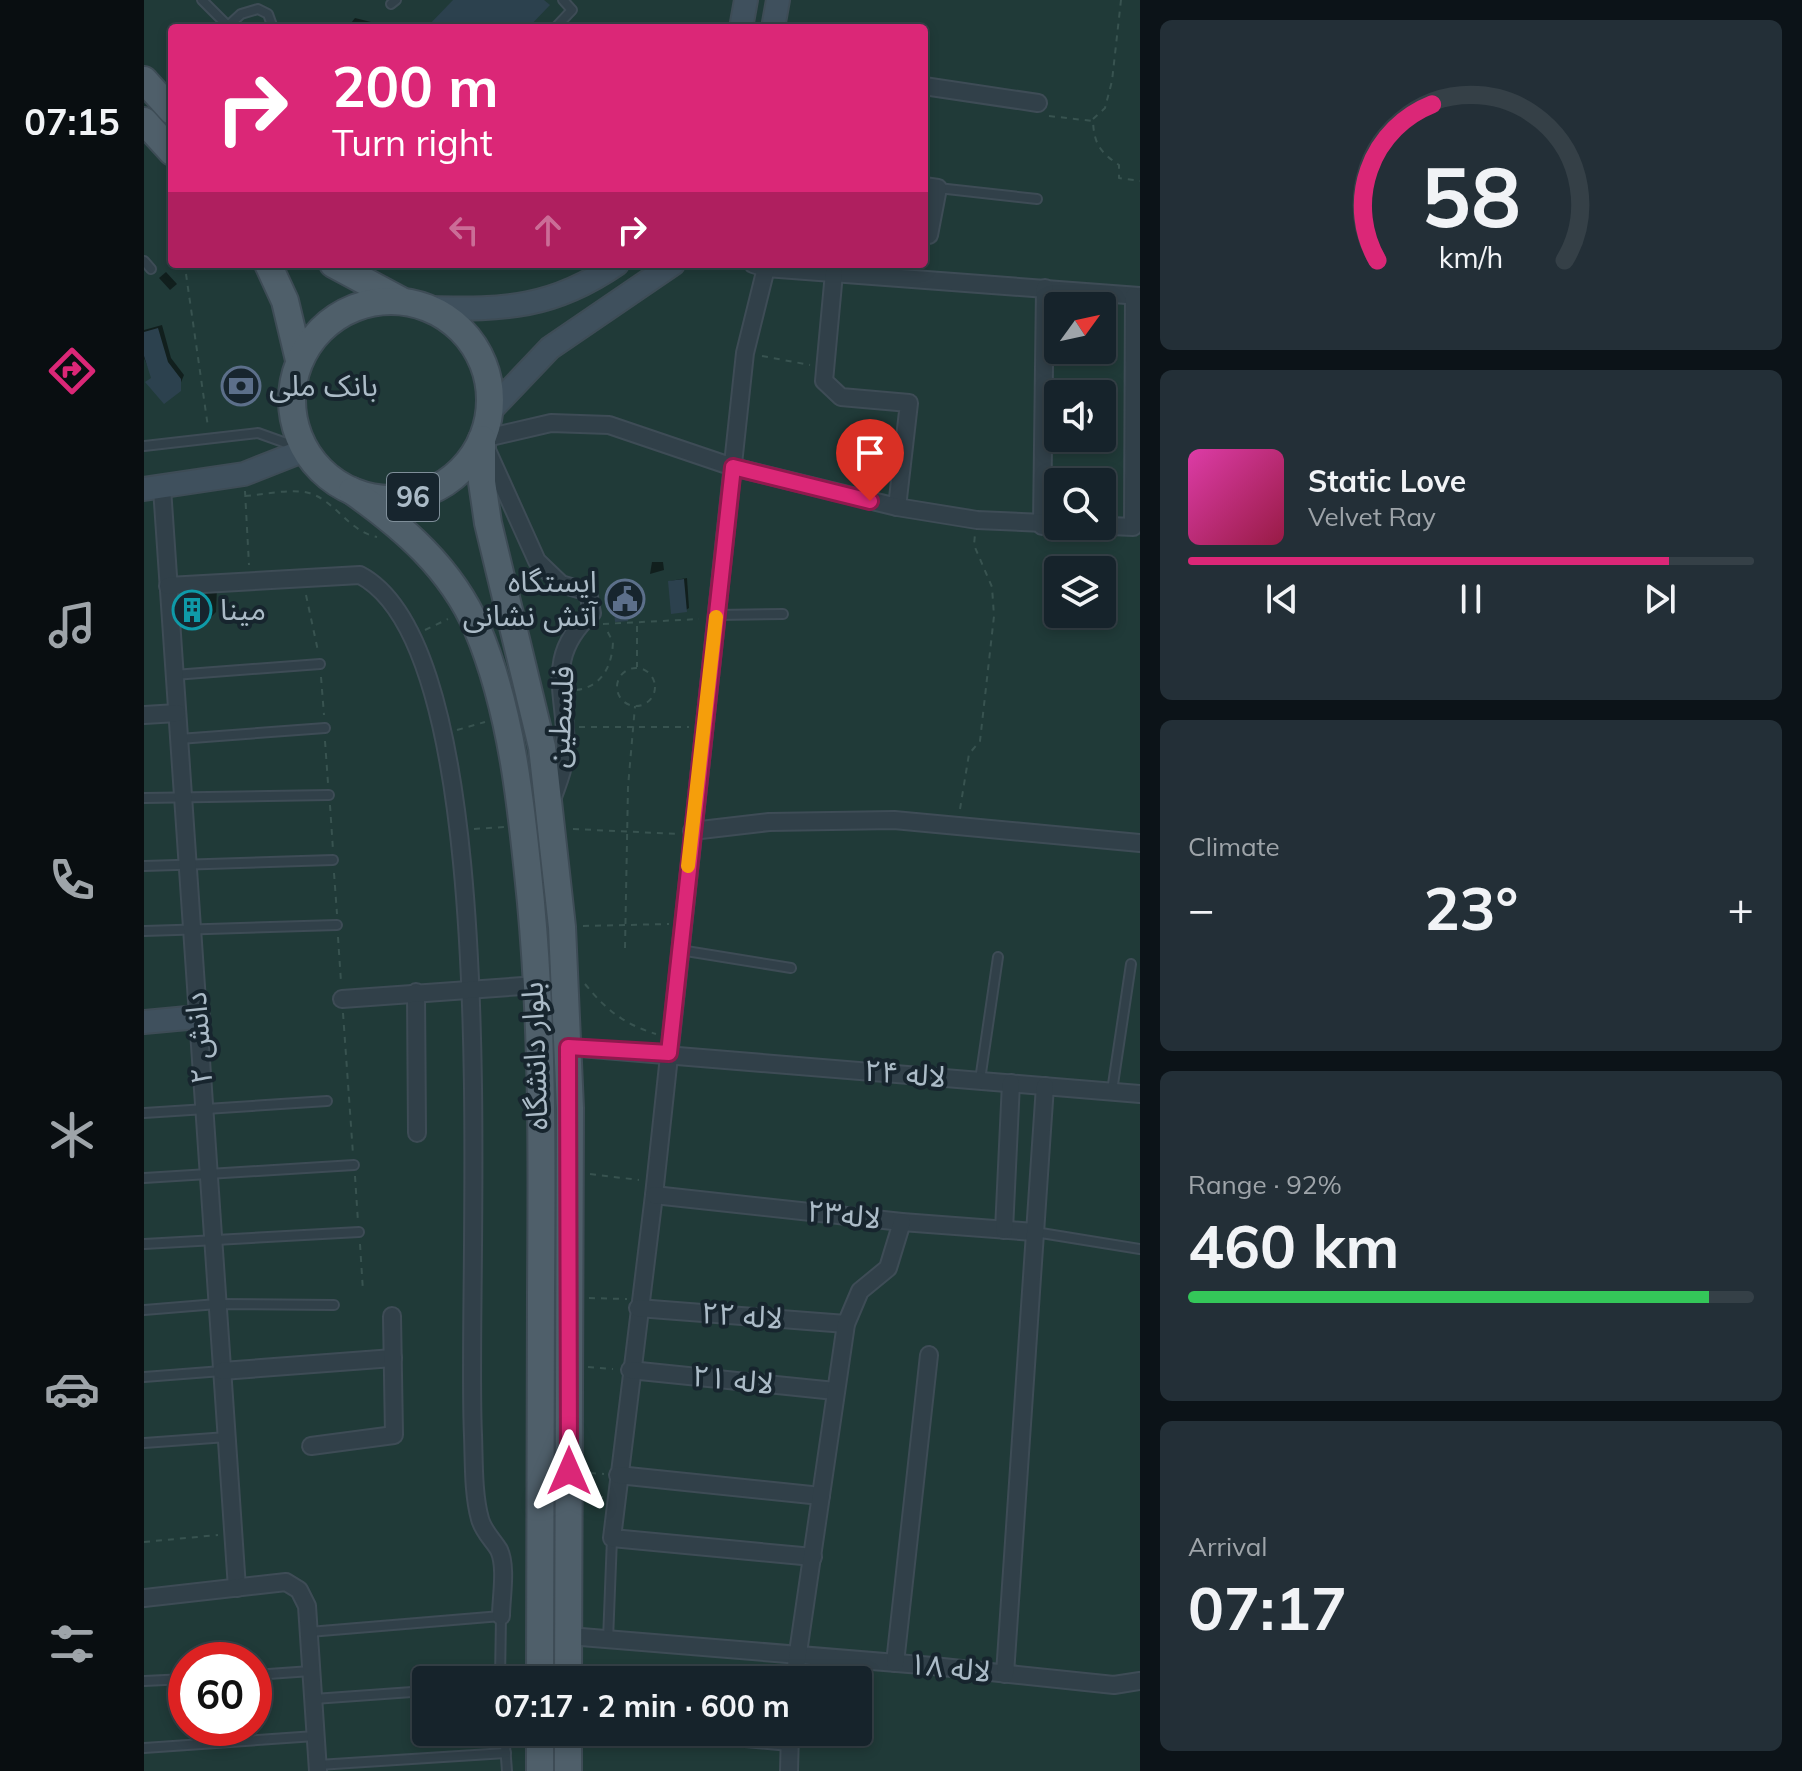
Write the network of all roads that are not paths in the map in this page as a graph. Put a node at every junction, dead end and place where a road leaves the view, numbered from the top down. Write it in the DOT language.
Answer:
graph roads {
  1 [pos="202,0"];
  2 [pos="563,0"];
  3 [pos="746,0"];
  4 [pos="778,0"];
  5 [pos="226,24"];
  6 [pos="232,24"];
  7 [pos="272,24"];
  8 [pos="559,24"];
  9 [pos="742,24"];
  10 [pos="774,24"];
  11 [pos="144,80"];
  12 [pos="928,87"];
  13 [pos="1038,103"];
  14 [pos="168,107"];
  15 [pos="144,121"];
  16 [pos="168,148"];
  17 [pos="931,187"];
  18 [pos="1037,199"];
  19 [pos="928,235"];
  20 [pos="144,261"];
  21 [pos="270,268"];
  22 [pos="340,268"];
  23 [pos="606,268"];
  24 [pos="667,268"];
  25 [pos="760,268"];
  26 [pos="781,268"];
  27 [pos="151,269"];
  28 [pos="871,270"];
  29 [pos="834,273"];
  30 [pos="1045,288"];
  31 [pos="1137,296"];
  32 [pos="400,300"];
  33 [pos="430,308"];
  34 [pos="299,360"];
  35 [pos="490,411"];
  36 [pos="482,439"];
  37 [pos="144,446"];
  38 [pos="305,450"];
  39 [pos="733,467"];
  40 [pos="153,489"];
  41 [pos="352,491"];
  42 [pos="897,507"];
  43 [pos="1042,526"];
  44 [pos="168,586"];
  45 [pos="783,614"];
  46 [pos="716,615"];
  47 [pos="320,664"];
  48 [pos="174,675"];
  49 [pos="177,713"];
  50 [pos="144,715"];
  51 [pos="325,728"];
  52 [pos="179,739"];
  53 [pos="329,795"];
  54 [pos="183,796"];
  55 [pos="144,798"];
  56 [pos="552,817"];
  57 [pos="692,831"];
  58 [pos="1140,843"];
  59 [pos="333,860"];
  60 [pos="187,863"];
  61 [pos="144,866"];
  62 [pos="337,925"];
  63 [pos="192,929"];
  64 [pos="144,931"];
  65 [pos="679,950"];
  66 [pos="998,957"];
  67 [pos="1131,964"];
  68 [pos="791,968"];
  69 [pos="537,985"];
  70 [pos="468,988"];
  71 [pos="416,992"];
  72 [pos="342,999"];
  73 [pos="198,1017"];
  74 [pos="144,1022"];
  75 [pos="568,1047"];
  76 [pos="669,1053"];
  77 [pos="980,1080"];
  78 [pos="1011,1083"];
  79 [pos="1045,1086"];
  80 [pos="1112,1091"];
  81 [pos="1140,1094"];
  82 [pos="327,1101"];
  83 [pos="204,1109"];
  84 [pos="144,1113"];
  85 [pos="417,1133"];
  86 [pos="354,1165"];
  87 [pos="209,1174"];
  88 [pos="144,1178"];
  89 [pos="655,1188"];
  90 [pos="902,1222"];
  91 [pos="1004,1230"];
  92 [pos="359,1232"];
  93 [pos="1034,1232"];
  94 [pos="213,1240"];
  95 [pos="144,1244"];
  96 [pos="1140,1249"];
  97 [pos="217,1304"];
  98 [pos="639,1304"];
  99 [pos="334,1305"];
  100 [pos="144,1310"];
  101 [pos="392,1316"];
  102 [pos="846,1324"];
  103 [pos="929,1355"];
  104 [pos="393,1358"];
  105 [pos="630,1370"];
  106 [pos="222,1371"];
  107 [pos="144,1377"];
  108 [pos="835,1391"];
  109 [pos="227,1437"];
  110 [pos="144,1443"];
  111 [pos="311,1446"];
  112 [pos="618,1475"];
  113 [pos="821,1496"];
  114 [pos="612,1538"];
  115 [pos="813,1557"];
  116 [pos="237,1588"];
  117 [pos="144,1598"];
  118 [pos="501,1616"];
  119 [pos="309,1632"];
  120 [pos="569,1636"];
  121 [pos="608,1640"];
  122 [pos="796,1655"];
  123 [pos="895,1663"];
  124 [pos="500,1666"];
  125 [pos="540,1666"];
  126 [pos="568,1666"];
  127 [pos="795,1666"];
  128 [pos="311,1671"];
  129 [pos="272,1674"];
  130 [pos="1005,1674"];
  131 [pos="168,1680"];
  132 [pos="144,1681"];
  133 [pos="1140,1681"];
  134 [pos="412,1692"];
  135 [pos="313,1699"];
  136 [pos="315,1736"];
  137 [pos="505,1746"];
  138 [pos="540,1746"];
  139 [pos="568,1746"];
  140 [pos="790,1746"];
  141 [pos="144,1748"];
  142 [pos="506,1753"];
  143 [pos="317,1768"];
  144 [pos="507,1771"];
  145 [pos="540,1771"];
  146 [pos="568,1771"];
  147 [pos="789,1771"];
  1 -- 5 [label="lane"];
  2 -- 8 [label="lane"];
  3 -- 9 [label="street"];
  4 -- 10 [label="street"];
  6 -- 7 [label="lane"];
  11 -- 14 [label="main road"];
  12 -- 13 [label="street"];
  15 -- 16 [label="main road"];
  17 -- 18 [label="lane"];
  17 -- 19 [label="street"];
  20 -- 27 [label="lane"];
  21 -- 34 [label="main road, 96"];
  22 -- 32 [label="main road, 96"];
  23 -- 33 [label="street"];
  24 -- 35 [label="street"];
  25 -- 39 [label="street"];
  26 -- 29 [label="street"];
  28 -- 29 [label="street"];
  28 -- 30 [label="street"];
  29 -- 42 [label="street"];
  30 -- 31 [label="street"];
  30 -- 43 [label="street"];
  31 -- 43 [label="street"];
  32 -- 33 [label="main road, 96"];
  32 -- 34 [label="main road, 96"];
  33 -- 35 [label="main road, 96"];
  34 -- 38 [label="main road, 96"];
  35 -- 36 [label="main road, 96"];
  36 -- 39 [label="street"];
  36 -- 41 [label="main road, 96"];
  36 -- 56 [label="main road, بلوار دانشگاه / 96"];
  36 -- 56 [label="street, فلسطین"];
  37 -- 38 [label="lane"];
  38 -- 40 [label="street"];
  38 -- 41 [label="main road, 96"];
  39 -- 42 [label="street"];
  39 -- 46 [label="street"];
  40 -- 44 [label="street, دانش ۲"];
  41 -- 69 [label="main road, بلوار دانشگاه / 96"];
  42 -- 43 [label="street"];
  44 -- 48 [label="street, دانش ۲"];
  44 -- 70 [label="street"];
  45 -- 46 [label="lane"];
  46 -- 57 [label="street"];
  47 -- 48 [label="lane"];
  48 -- 49 [label="street, دانش ۲"];
  49 -- 50 [label="street"];
  49 -- 52 [label="street, دانش ۲"];
  51 -- 52 [label="lane"];
  52 -- 54 [label="street, دانش ۲"];
  53 -- 54 [label="lane"];
  54 -- 55 [label="lane"];
  54 -- 60 [label="street, دانش ۲"];
  56 -- 75 [label="main road, بلوار دانشگاه / 96"];
  57 -- 58 [label="street"];
  57 -- 65 [label="street"];
  59 -- 60 [label="lane"];
  60 -- 61 [label="lane"];
  60 -- 63 [label="street, دانش ۲"];
  62 -- 63 [label="lane"];
  63 -- 64 [label="lane"];
  63 -- 73 [label="street, دانش ۲"];
  65 -- 68 [label="lane"];
  65 -- 76 [label="street"];
  66 -- 77 [label="lane"];
  67 -- 80 [label="lane"];
  69 -- 70 [label="street"];
  69 -- 125 [label="main road, بلوار دانشگاه / 96"];
  70 -- 71 [label="street"];
  70 -- 118 [label="street"];
  71 -- 72 [label="street"];
  71 -- 85 [label="street"];
  73 -- 74 [label="street"];
  73 -- 83 [label="street, دانش ۲"];
  75 -- 76 [label="street, لاله ۲۴"];
  75 -- 120 [label="main road, بلوار دانشگاه / 96"];
  76 -- 77 [label="street, لاله ۲۴"];
  76 -- 89 [label="street"];
  77 -- 78 [label="street, لاله ۲۴"];
  78 -- 79 [label="street, لاله ۲۴"];
  78 -- 91 [label="street"];
  79 -- 80 [label="street, لاله ۲۴"];
  79 -- 93 [label="street"];
  80 -- 81 [label="street, لاله ۲۴"];
  82 -- 83 [label="lane"];
  83 -- 84 [label="lane"];
  83 -- 87 [label="street, دانش ۲"];
  86 -- 87 [label="lane"];
  87 -- 88 [label="lane"];
  87 -- 94 [label="street, دانش ۲"];
  89 -- 90 [label="street, لاله۲۳"];
  89 -- 98 [label="street"];
  90 -- 91 [label="street, لاله۲۳"];
  90 -- 102 [label="street"];
  91 -- 93 [label="street, لاله۲۳"];
  92 -- 94 [label="lane"];
  93 -- 96 [label="lane"];
  93 -- 130 [label="street"];
  94 -- 95 [label="lane"];
  94 -- 97 [label="street, دانش ۲"];
  97 -- 99 [label="lane"];
  97 -- 100 [label="lane"];
  97 -- 106 [label="street, دانش ۲"];
  98 -- 102 [label="street, لاله ۲۲"];
  98 -- 105 [label="street"];
  101 -- 104 [label="street"];
  102 -- 108 [label="street"];
  103 -- 123 [label="street"];
  104 -- 106 [label="street"];
  104 -- 111 [label="street"];
  105 -- 108 [label="street, لاله ۲۱"];
  105 -- 112 [label="street"];
  106 -- 107 [label="lane"];
  106 -- 109 [label="street, دانش ۲"];
  108 -- 113 [label="street"];
  109 -- 110 [label="lane"];
  109 -- 116 [label="street, دانش ۲"];
  112 -- 113 [label="street"];
  112 -- 114 [label="street"];
  113 -- 115 [label="street"];
  114 -- 115 [label="street"];
  114 -- 121 [label="lane"];
  115 -- 122 [label="street"];
  116 -- 117 [label="street"];
  116 -- 119 [label="street"];
  118 -- 119 [label="lane"];
  118 -- 124 [label="lane"];
  119 -- 128 [label="street"];
  120 -- 121 [label="street, لاله ۱۸"];
  120 -- 126 [label="main road, بلوار دانشگاه / 96"];
  121 -- 122 [label="street, لاله ۱۸"];
  122 -- 123 [label="street, لاله ۱۸"];
  122 -- 127 [label="street"];
  123 -- 130 [label="street, لاله ۱۸"];
  128 -- 129 [label="lane"];
  128 -- 135 [label="street"];
  130 -- 133 [label="street, لاله ۱۸"];
  131 -- 132 [label="lane"];
  134 -- 135 [label="lane"];
  135 -- 136 [label="street"];
  136 -- 141 [label="lane"];
  136 -- 143 [label="street"];
  137 -- 142 [label="lane"];
  138 -- 145 [label="main road"];
  139 -- 146 [label="main road"];
  140 -- 147 [label="street"];
  142 -- 143 [label="lane"];
  142 -- 144 [label="lane"];
}
